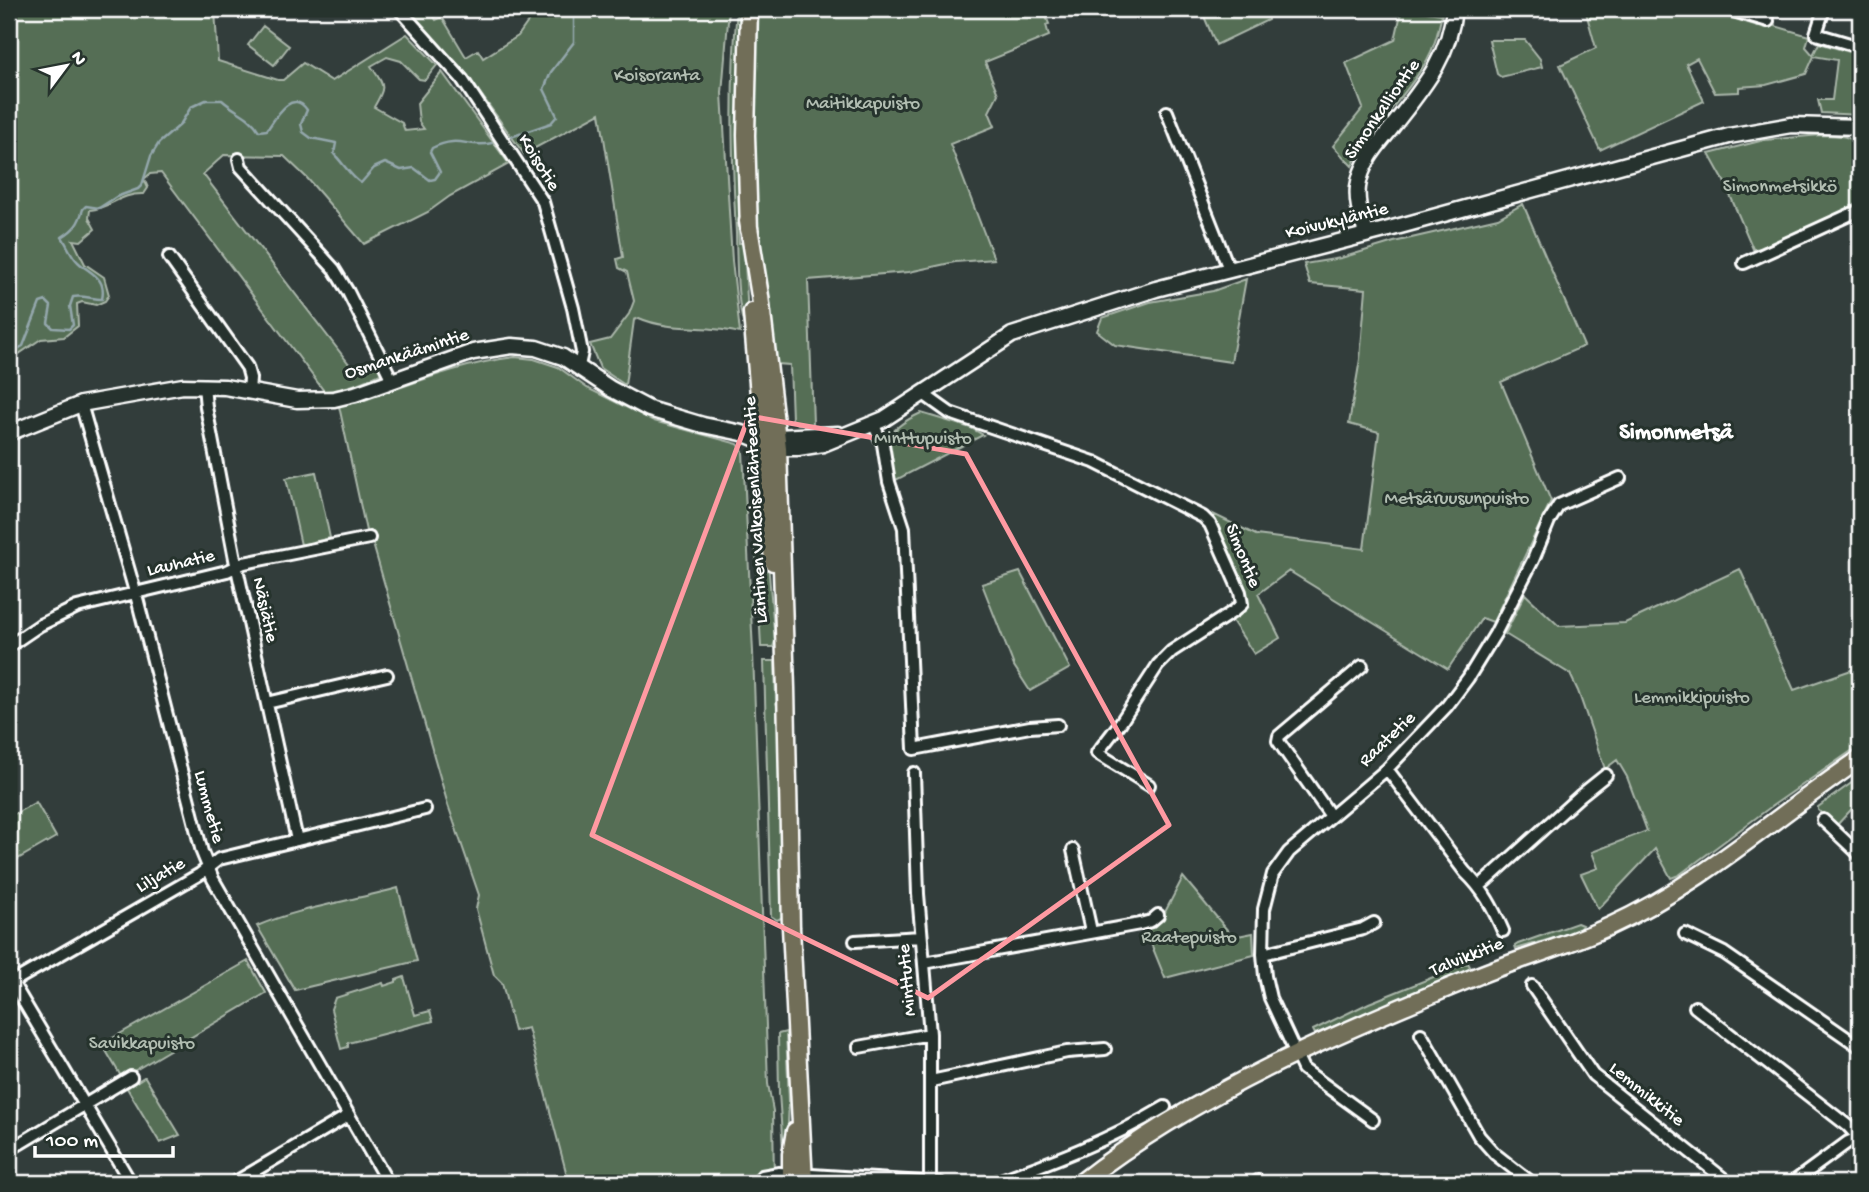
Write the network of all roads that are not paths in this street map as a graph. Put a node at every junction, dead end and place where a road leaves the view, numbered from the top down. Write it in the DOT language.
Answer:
graph roads {
  1 [pos="399,9"];
  2 [pos="749,9"];
  3 [pos="1454,9"];
  4 [pos="1824,9"];
  5 [pos="1733,10"];
  6 [pos="1768,21"];
  7 [pos="1860,47"];
  8 [pos="1167,112"];
  9 [pos="1860,127"];
  10 [pos="239,159"];
  11 [pos="1860,210"];
  12 [pos="1366,234"];
  13 [pos="169,257"];
  14 [pos="1744,263"];
  15 [pos="1229,269"];
  16 [pos="579,366"];
  17 [pos="392,380"];
  18 [pos="204,386"];
  19 [pos="249,393"];
  20 [pos="922,393"];
  21 [pos="80,404"];
  22 [pos="873,424"];
  23 [pos="9,433"];
  24 [pos="772,442"];
  25 [pos="1620,478"];
  26 [pos="369,538"];
  27 [pos="237,567"];
  28 [pos="136,593"];
  29 [pos="9,646"];
  30 [pos="1362,666"];
  31 [pos="387,675"];
  32 [pos="267,703"];
  33 [pos="1059,725"];
  34 [pos="1860,759"];
  35 [pos="1387,769"];
  36 [pos="914,773"];
  37 [pos="1606,775"];
  38 [pos="1149,785"];
  39 [pos="425,809"];
  40 [pos="1330,815"];
  41 [pos="1823,820"];
  42 [pos="297,841"];
  43 [pos="1073,850"];
  44 [pos="1860,855"];
  45 [pos="208,867"];
  46 [pos="1480,886"];
  47 [pos="1158,915"];
  48 [pos="1374,923"];
  49 [pos="1091,931"];
  50 [pos="1503,932"];
  51 [pos="1685,934"];
  52 [pos="921,937"];
  53 [pos="855,941"];
  54 [pos="1263,954"];
  55 [pos="924,963"];
  56 [pos="9,967"];
  57 [pos="12,982"];
  58 [pos="1532,986"];
  59 [pos="1695,1007"];
  60 [pos="930,1034"];
  61 [pos="1421,1034"];
  62 [pos="1860,1046"];
  63 [pos="859,1047"];
  64 [pos="1105,1049"];
  65 [pos="1296,1055"];
  66 [pos="131,1077"];
  67 [pos="931,1081"];
  68 [pos="84,1105"];
  69 [pos="1165,1107"];
  70 [pos="349,1115"];
  71 [pos="1373,1120"];
  72 [pos="9,1132"];
  73 [pos="1859,1137"];
  74 [pos="13,1148"];
  75 [pos="797,1178"];
  76 [pos="762,1180"];
  77 [pos="131,1183"];
  78 [pos="234,1183"];
  79 [pos="388,1183"];
  80 [pos="930,1183"];
  81 [pos="940,1183"];
  82 [pos="992,1183"];
  83 [pos="1080,1183"];
  84 [pos="1532,1183"];
  85 [pos="1729,1183"];
  86 [pos="1792,1183"];
  1 -- 16 [label="street, Koisotie"];
  2 -- 24 [label="main road, Läntinen Valkoisenlähteentie"];
  3 -- 12 [label="main road, Simonkalliontie"];
  4 -- 7 [label="street"];
  5 -- 6 [label="street"];
  8 -- 15 [label="street"];
  9 -- 12 [label="main road, Koivukyläntie"];
  10 -- 17 [label="street"];
  11 -- 14 [label="street"];
  12 -- 15 [label="main road, Koivukyläntie"];
  13 -- 19 [label="street"];
  15 -- 20 [label="main road, Koivukyläntie"];
  16 -- 17 [label="main road, Osmankäämintie"];
  16 -- 24 [label="main road, Osmankäämintie"];
  17 -- 19 [label="main road, Osmankäämintie"];
  18 -- 19 [label="main road, Osmankäämintie"];
  18 -- 21 [label="main road, Osmankäämintie"];
  18 -- 27 [label="street, Näsiätie"];
  20 -- 22 [label="main road, Koivukyläntie"];
  20 -- 38 [label="street, Simontie"];
  21 -- 23 [label="main road, Osmankäämintie"];
  21 -- 28 [label="street, Lummetie"];
  22 -- 24 [label="main road, Koivukyläntie"];
  22 -- 33 [label="street"];
  24 -- 75 [label="main road, Läntinen Valkoisenlähteentie"];
  25 -- 35 [label="street, Raatetie"];
  26 -- 27 [label="street, Lauhatie"];
  27 -- 28 [label="street, Lauhatie"];
  27 -- 32 [label="street, Näsiätie"];
  28 -- 29 [label="street, Lauhatie"];
  28 -- 45 [label="street, Lummetie"];
  30 -- 40 [label="street"];
  31 -- 32 [label="street"];
  32 -- 42 [label="street, Näsiätie"];
  34 -- 65 [label="main road, Talvikkitie"];
  35 -- 40 [label="street, Raatetie"];
  35 -- 46 [label="street"];
  36 -- 52 [label="street, Minttutie"];
  37 -- 46 [label="street"];
  39 -- 42 [label="street, Liljatie"];
  40 -- 54 [label="street, Raatetie"];
  41 -- 44 [label="street"];
  42 -- 45 [label="street, Liljatie"];
  43 -- 49 [label="street"];
  45 -- 57 [label="street, Liljatie"];
  45 -- 70 [label="street, Lummetie"];
  46 -- 50 [label="street"];
  47 -- 49 [label="street"];
  48 -- 54 [label="street"];
  49 -- 55 [label="street"];
  51 -- 62 [label="street"];
  52 -- 53 [label="street"];
  52 -- 55 [label="street, Minttutie"];
  54 -- 65 [label="street, Raatetie"];
  55 -- 60 [label="street, Minttutie"];
  56 -- 57 [label="street"];
  57 -- 68 [label="street"];
  58 -- 85 [label="street, Lemmikkitie"];
  59 -- 73 [label="street"];
  60 -- 63 [label="street"];
  60 -- 67 [label="street, Minttutie"];
  61 -- 84 [label="street"];
  64 -- 67 [label="street"];
  65 -- 71 [label="street, Raatetie"];
  65 -- 83 [label="main road, Talvikkitie"];
  66 -- 68 [label="street"];
  67 -- 80 [label="street, Minttutie"];
  68 -- 74 [label="street"];
  68 -- 77 [label="street"];
  69 -- 82 [label="street"];
  70 -- 78 [label="street"];
  70 -- 79 [label="street, Lummetie"];
  72 -- 74 [label="street"];
  73 -- 86 [label="street"];
  75 -- 76 [label="street"];
  75 -- 80 [label="street"];
  80 -- 81 [label="street"];
}
